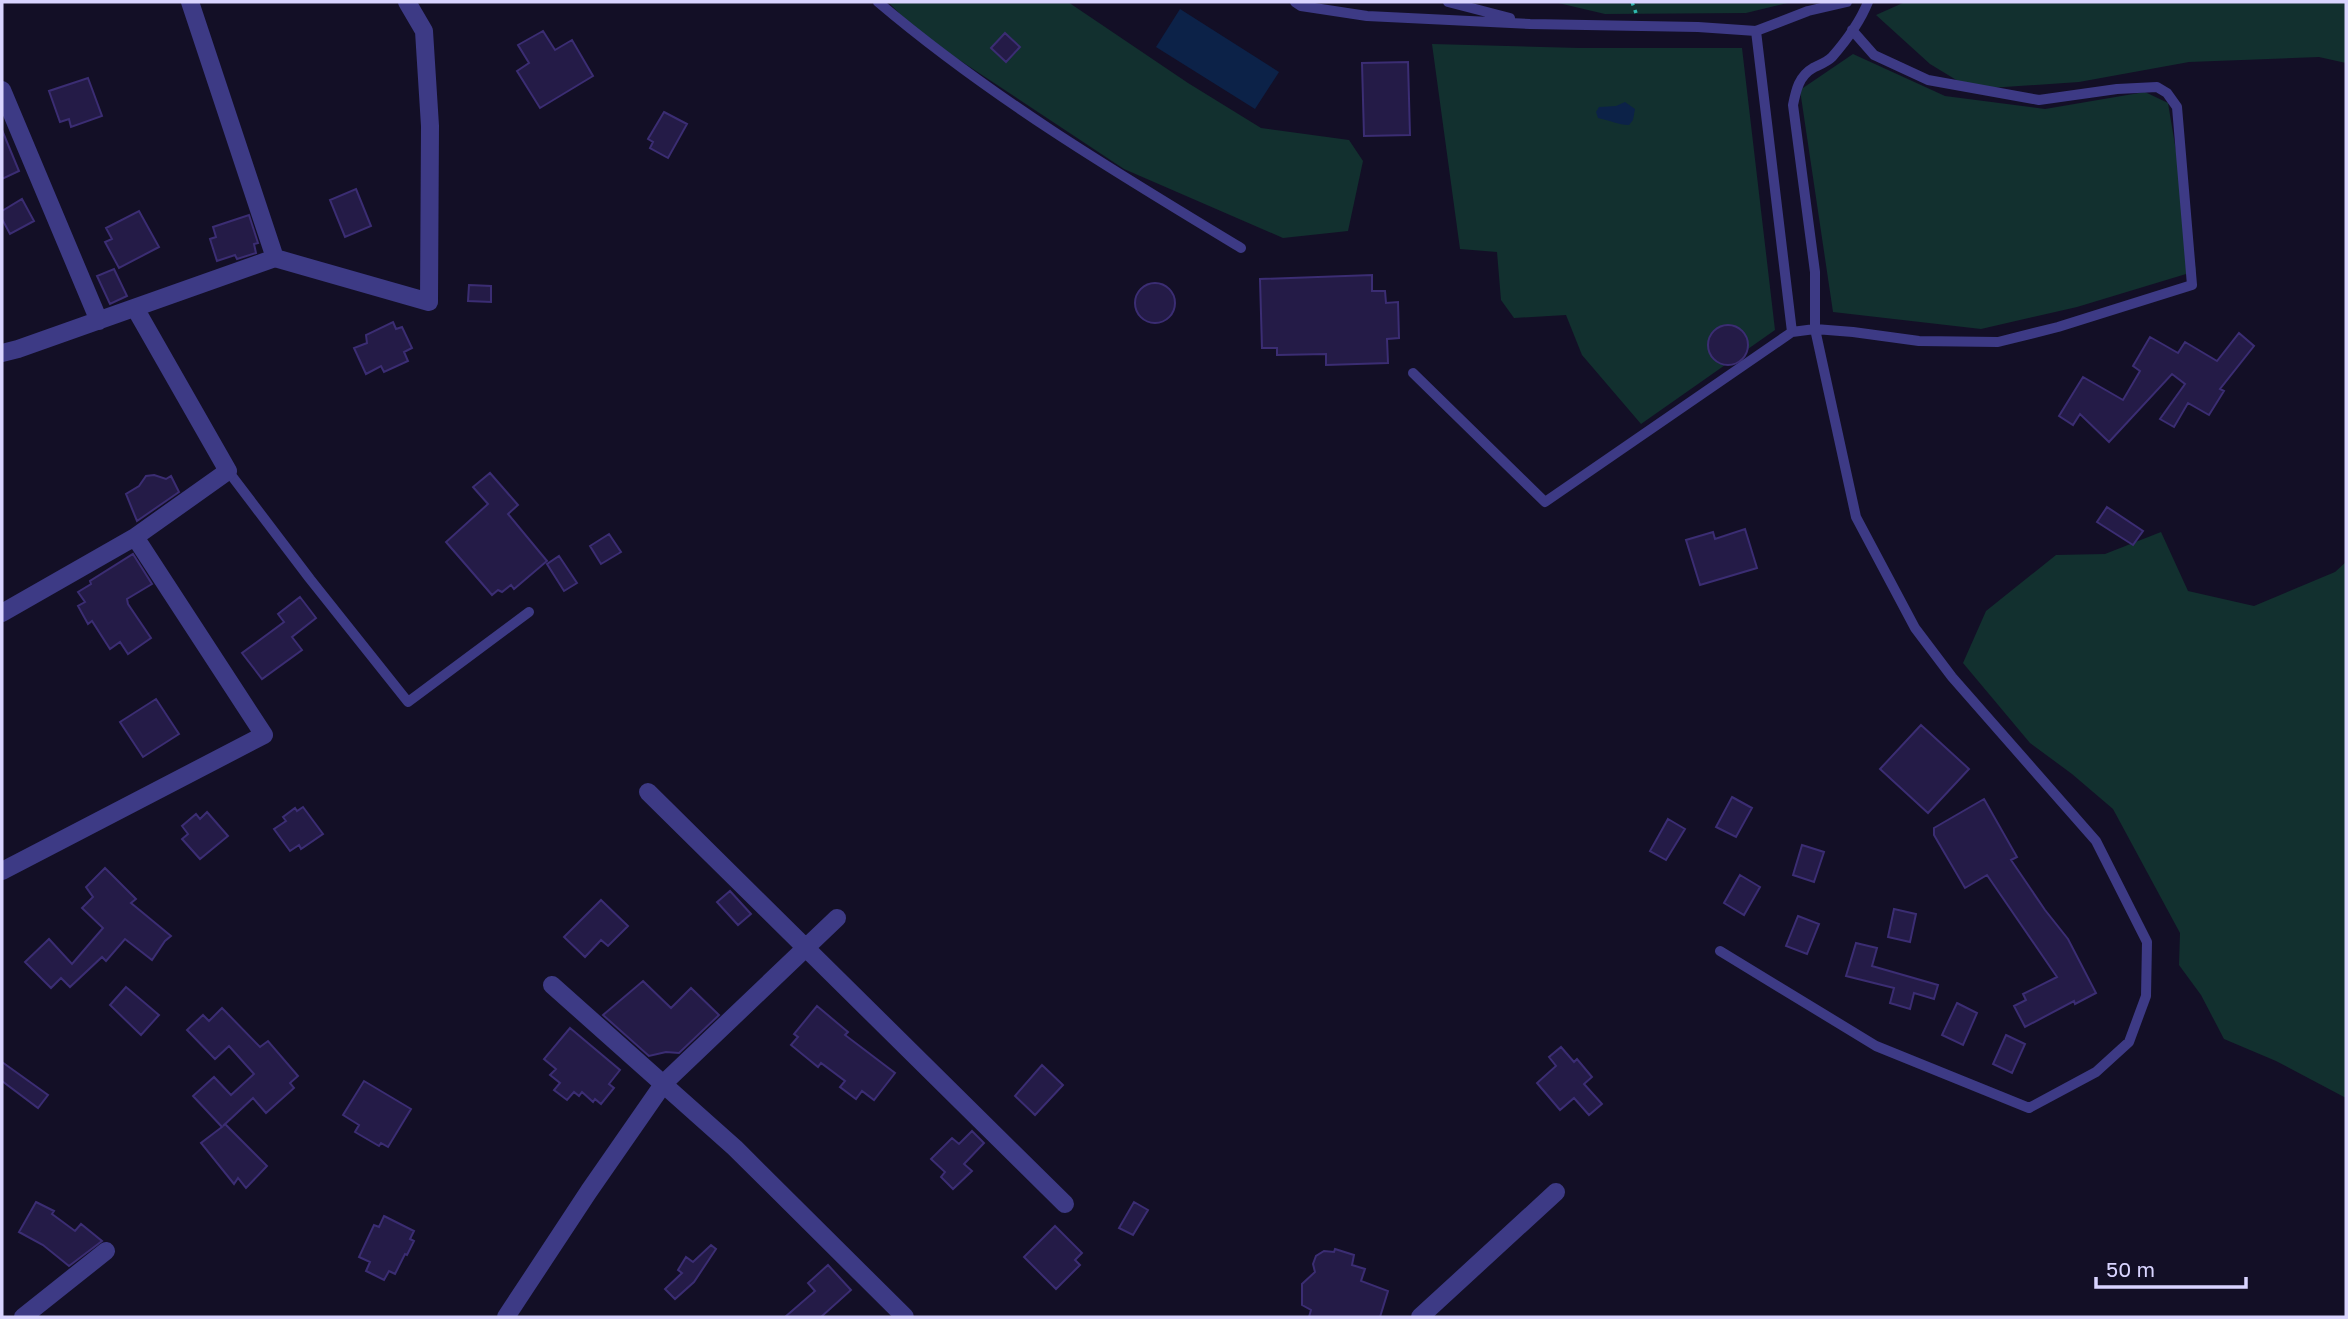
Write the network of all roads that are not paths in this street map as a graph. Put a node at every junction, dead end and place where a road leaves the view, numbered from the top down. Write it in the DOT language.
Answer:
graph roads {
  1 [pos="190,2"];
  2 [pos="407,2"];
  3 [pos="878,2"];
  4 [pos="1295,2"];
  5 [pos="1448,2"];
  6 [pos="1847,2"];
  7 [pos="1868,2"];
  8 [pos="1530,24"];
  9 [pos="1852,30"];
  10 [pos="1756,31"];
  11 [pos="2,90"];
  12 [pos="1241,248"];
  13 [pos="275,258"];
  14 [pos="135,308"];
  15 [pos="99,321"];
  16 [pos="1815,329"];
  17 [pos="1792,332"];
  18 [pos="2,353"];
  19 [pos="1413,373"];
  20 [pos="228,471"];
  21 [pos="135,537"];
  22 [pos="529,612"];
  23 [pos="2,613"];
  24 [pos="648,792"];
  25 [pos="2,871"];
  26 [pos="837,918"];
  27 [pos="807,947"];
  28 [pos="1720,951"];
  29 [pos="552,985"];
  30 [pos="664,1083"];
  31 [pos="1556,1192"];
  32 [pos="1065,1204"];
  33 [pos="106,1251"];
  34 [pos="23,1317"];
  35 [pos="506,1317"];
  36 [pos="905,1317"];
  37 [pos="1420,1317"];
  1 -- 13 [label="street"];
  2 -- 13 [label="street"];
  3 -- 12 [label="lane"];
  4 -- 8 [label="lane"];
  5 -- 8 [label="lane"];
  6 -- 10 [label="lane"];
  7 -- 9 [label="lane"];
  8 -- 10 [label="lane"];
  9 -- 16 [label="lane"];
  9 -- 16 [label="lane"];
  10 -- 17 [label="lane"];
  11 -- 15 [label="street"];
  13 -- 14 [label="street"];
  14 -- 15 [label="street"];
  14 -- 20 [label="street"];
  15 -- 18 [label="street"];
  16 -- 17 [label="lane"];
  16 -- 28 [label="lane"];
  17 -- 19 [label="lane"];
  20 -- 21 [label="street"];
  20 -- 22 [label="lane"];
  21 -- 23 [label="street"];
  21 -- 25 [label="street"];
  24 -- 27 [label="street"];
  26 -- 27 [label="street"];
  27 -- 30 [label="street"];
  27 -- 32 [label="street"];
  29 -- 30 [label="street"];
  30 -- 35 [label="street"];
  30 -- 36 [label="street"];
  31 -- 37 [label="street"];
  33 -- 34 [label="street"];
}
